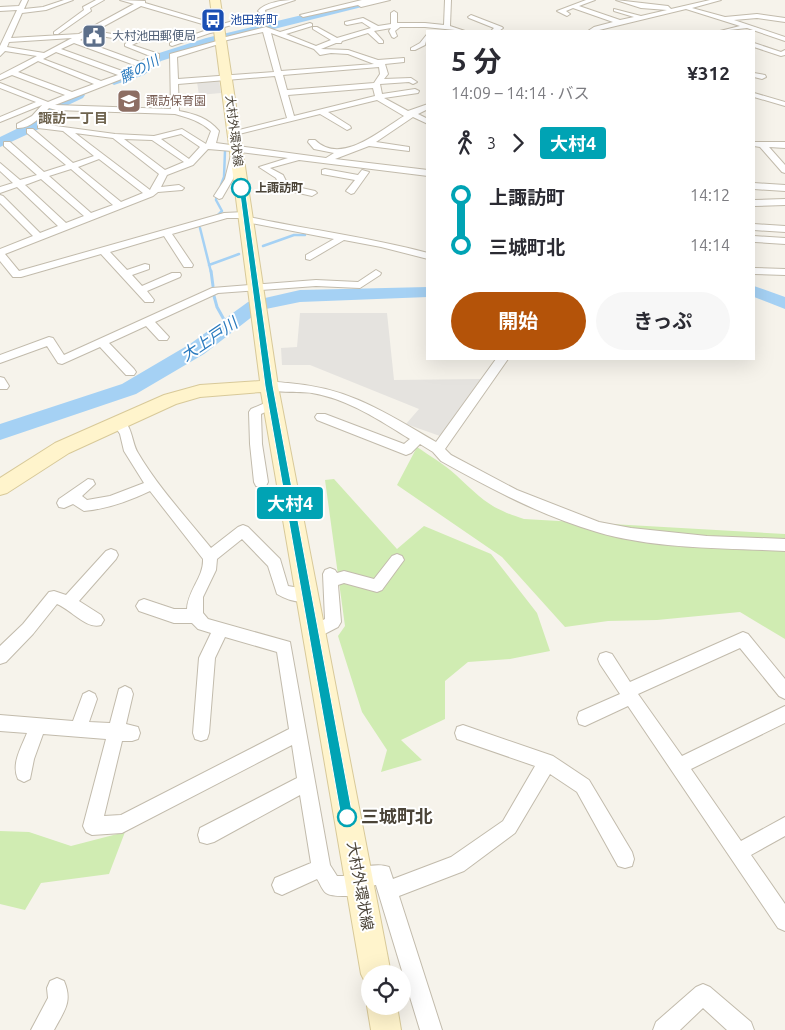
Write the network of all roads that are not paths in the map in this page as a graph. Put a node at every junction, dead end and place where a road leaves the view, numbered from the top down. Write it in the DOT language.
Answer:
graph roads {
  1 [pos="25,0"];
  2 [pos="101,0"];
  3 [pos="123,0"];
  4 [pos="146,0"];
  5 [pos="215,0"];
  6 [pos="292,0"];
  7 [pos="370,0"];
  8 [pos="387,0"];
  9 [pos="448,0"];
  10 [pos="592,0"];
  11 [pos="618,0"];
  12 [pos="718,0"];
  13 [pos="70,2"];
  14 [pos="139,4"];
  15 [pos="573,6"];
  16 [pos="0,9"];
  17 [pos="21,9"];
  18 [pos="684,9"];
  19 [pos="616,10"];
  20 [pos="331,12"];
  21 [pos="394,13"];
  22 [pos="567,14"];
  23 [pos="303,15"];
  24 [pos="256,16"];
  25 [pos="471,17"];
  26 [pos="8,18"];
  27 [pos="17,18"];
  28 [pos="642,18"];
  29 [pos="725,18"];
  30 [pos="502,20"];
  31 [pos="785,20"];
  32 [pos="347,23"];
  33 [pos="621,23"];
  34 [pos="490,24"];
  35 [pos="394,25"];
  36 [pos="264,27"];
  37 [pos="746,27"];
  38 [pos="0,29"];
  39 [pos="373,29"];
  40 [pos="430,29"];
  41 [pos="448,29"];
  42 [pos="496,30"];
  43 [pos="595,30"];
  44 [pos="737,30"];
  45 [pos="40,32"];
  46 [pos="89,32"];
  47 [pos="56,33"];
  48 [pos="0,34"];
  49 [pos="280,34"];
  50 [pos="220,35"];
  51 [pos="81,36"];
  52 [pos="394,36"];
  53 [pos="755,37"];
  54 [pos="48,38"];
  55 [pos="426,39"];
  56 [pos="785,39"];
  57 [pos="74,40"];
  58 [pos="134,40"];
  59 [pos="176,41"];
  60 [pos="5,42"];
  61 [pos="145,42"];
  62 [pos="339,42"];
  63 [pos="381,42"];
  64 [pos="755,45"];
  65 [pos="785,48"];
  66 [pos="413,49"];
  67 [pos="56,50"];
  68 [pos="318,50"];
  69 [pos="367,51"];
  70 [pos="785,52"];
  71 [pos="359,56"];
  72 [pos="42,57"];
  73 [pos="401,60"];
  74 [pos="380,63"];
  75 [pos="141,64"];
  76 [pos="327,69"];
  77 [pos="12,72"];
  78 [pos="279,73"];
  79 [pos="123,74"];
  80 [pos="0,78"];
  81 [pos="227,78"];
  82 [pos="174,82"];
  83 [pos="413,82"];
  84 [pos="101,84"];
  85 [pos="377,84"];
  86 [pos="0,85"];
  87 [pos="415,91"];
  88 [pos="284,93"];
  89 [pos="755,93"];
  90 [pos="72,95"];
  91 [pos="379,96"];
  92 [pos="785,104"];
  93 [pos="49,106"];
  94 [pos="426,107"];
  95 [pos="395,108"];
  96 [pos="83,109"];
  97 [pos="175,112"];
  98 [pos="322,112"];
  99 [pos="383,114"];
  100 [pos="410,114"];
  101 [pos="291,119"];
  102 [pos="0,120"];
  103 [pos="426,121"];
  104 [pos="71,123"];
  105 [pos="20,126"];
  106 [pos="40,126"];
  107 [pos="347,128"];
  108 [pos="234,134"];
  109 [pos="115,136"];
  110 [pos="154,138"];
  111 [pos="15,139"];
  112 [pos="312,142"];
  113 [pos="368,143"];
  114 [pos="758,144"];
  115 [pos="785,145"];
  116 [pos="208,146"];
  117 [pos="406,149"];
  118 [pos="236,150"];
  119 [pos="342,152"];
  120 [pos="101,156"];
  121 [pos="304,157"];
  122 [pos="329,159"];
  123 [pos="190,163"];
  124 [pos="72,165"];
  125 [pos="370,165"];
  126 [pos="0,166"];
  127 [pos="785,170"];
  128 [pos="325,172"];
  129 [pos="164,173"];
  130 [pos="426,173"];
  131 [pos="43,175"];
  132 [pos="360,178"];
  133 [pos="19,183"];
  134 [pos="755,186"];
  135 [pos="179,188"];
  136 [pos="785,188"];
  137 [pos="0,190"];
  138 [pos="152,192"];
  139 [pos="351,192"];
  140 [pos="312,193"];
  141 [pos="219,196"];
  142 [pos="0,198"];
  143 [pos="785,202"];
  144 [pos="755,203"];
  145 [pos="119,205"];
  146 [pos="90,217"];
  147 [pos="245,217"];
  148 [pos="64,227"];
  149 [pos="755,227"];
  150 [pos="785,229"];
  151 [pos="167,234"];
  152 [pos="342,236"];
  153 [pos="39,237"];
  154 [pos="755,238"];
  155 [pos="785,241"];
  156 [pos="104,251"];
  157 [pos="0,253"];
  158 [pos="426,255"];
  159 [pos="310,257"];
  160 [pos="188,265"];
  161 [pos="145,267"];
  162 [pos="755,271"];
  163 [pos="785,272"];
  164 [pos="376,273"];
  165 [pos="126,274"];
  166 [pos="176,275"];
  167 [pos="255,289"];
  168 [pos="140,290"];
  169 [pos="149,300"];
  170 [pos="148,321"];
  171 [pos="163,337"];
  172 [pos="102,342"];
  173 [pos="0,359"];
  174 [pos="501,360"];
  175 [pos="130,372"];
  176 [pos="270,395"];
  177 [pos="321,417"];
  178 [pos="118,422"];
  179 [pos="419,438"];
  180 [pos="438,449"];
  181 [pos="261,482"];
  182 [pos="88,484"];
  183 [pos="152,485"];
  184 [pos="0,488"];
  185 [pos="785,545"];
  186 [pos="112,555"];
  187 [pos="210,557"];
  188 [pos="397,560"];
  189 [pos="306,595"];
  190 [pos="68,602"];
  191 [pos="144,606"];
  192 [pos="195,616"];
  193 [pos="96,620"];
  194 [pos="220,630"];
  195 [pos="313,633"];
  196 [pos="0,657"];
  197 [pos="606,659"];
  198 [pos="785,691"];
  199 [pos="125,694"];
  200 [pos="629,694"];
  201 [pos="88,699"];
  202 [pos="785,714"];
  203 [pos="585,718"];
  204 [pos="0,723"];
  205 [pos="38,726"];
  206 [pos="78,729"];
  207 [pos="124,732"];
  208 [pos="201,733"];
  209 [pos="298,733"];
  210 [pos="463,733"];
  211 [pos="547,762"];
  212 [pos="679,766"];
  213 [pos="24,772"];
  214 [pos="305,783"];
  215 [pos="785,826"];
  216 [pos="207,835"];
  217 [pos="739,852"];
  218 [pos="625,859"];
  219 [pos="321,868"];
  220 [pos="359,882"];
  221 [pos="282,885"];
  222 [pos="387,891"];
  223 [pos="785,921"];
  224 [pos="374,965"];
  225 [pos="57,988"];
  226 [pos="384,1015"];
  227 [pos="42,1030"];
  228 [pos="386,1030"];
  229 [pos="431,1030"];
  230 [pos="664,1030"];
  231 [pos="743,1030"];
  1 -- 17 [label="street"];
  2 -- 47 [label="street"];
  3 -- 14 [label="street"];
  4 -- 14 [label="street"];
  5 -- 50 [label="main road, 大村外環状線"];
  6 -- 24 [label="street"];
  7 -- 23 [label="street"];
  8 -- 20 [label="street"];
  9 -- 41 [label="street"];
  10 -- 15 [label="street"];
  11 -- 18 [label="street"];
  12 -- 18 [label="street"];
  13 -- 17 [label="street"];
  14 -- 46 [label="street"];
  14 -- 50 [label="street"];
  15 -- 22 [label="street"];
  15 -- 33 [label="street"];
  16 -- 17 [label="street"];
  17 -- 27 [label="street"];
  18 -- 28 [label="street"];
  18 -- 29 [label="street"];
  19 -- 28 [label="street"];
  21 -- 35 [label="street"];
  24 -- 36 [label="street"];
  24 -- 50 [label="street"];
  25 -- 34 [label="street"];
  26 -- 27 [label="street"];
  27 -- 60 [label="street"];
  28 -- 33 [label="street"];
  29 -- 31 [label="street"];
  29 -- 37 [label="street"];
  30 -- 34 [label="street"];
  32 -- 39 [label="street"];
  33 -- 43 [label="street"];
  34 -- 42 [label="street"];
  35 -- 39 [label="street"];
  35 -- 40 [label="street"];
  35 -- 52 [label="street"];
  36 -- 49 [label="street"];
  36 -- 50 [label="street"];
  36 -- 78 [label="street"];
  37 -- 44 [label="street"];
  37 -- 56 [label="street"];
  38 -- 60 [label="street"];
  39 -- 62 [label="street"];
  39 -- 63 [label="street"];
  40 -- 41 [label="street"];
  45 -- 47 [label="street"];
  46 -- 51 [label="street"];
  46 -- 58 [label="street"];
  47 -- 54 [label="street"];
  48 -- 60 [label="street"];
  49 -- 62 [label="street"];
  49 -- 68 [label="street"];
  50 -- 59 [label="street"];
  50 -- 81 [label="main road, 大村外環状線"];
  50 -- 82 [label="street"];
  51 -- 54 [label="street"];
  51 -- 57 [label="street"];
  53 -- 65 [label="street"];
  54 -- 60 [label="street"];
  55 -- 66 [label="street"];
  57 -- 67 [label="street"];
  57 -- 75 [label="street"];
  58 -- 61 [label="street"];
  58 -- 75 [label="street"];
  60 -- 72 [label="street"];
  62 -- 68 [label="street"];
  64 -- 70 [label="street"];
  67 -- 72 [label="street"];
  67 -- 79 [label="street"];
  68 -- 71 [label="street"];
  68 -- 76 [label="street"];
  69 -- 71 [label="street"];
  71 -- 74 [label="street"];
  72 -- 77 [label="street"];
  72 -- 84 [label="street"];
  73 -- 74 [label="street"];
  74 -- 76 [label="street"];
  74 -- 85 [label="street"];
  75 -- 79 [label="street"];
  76 -- 78 [label="street"];
  77 -- 80 [label="street"];
  77 -- 90 [label="street"];
  78 -- 81 [label="street"];
  78 -- 88 [label="street"];
  79 -- 84 [label="street"];
  81 -- 82 [label="street"];
  81 -- 108 [label="main road, 大村外環状線"];
  82 -- 97 [label="street"];
  83 -- 85 [label="street"];
  84 -- 90 [label="street"];
  85 -- 88 [label="street"];
  85 -- 91 [label="street"];
  86 -- 93 [label="street"];
  87 -- 91 [label="street"];
  88 -- 101 [label="street"];
  89 -- 92 [label="street"];
  90 -- 93 [label="street"];
  91 -- 95 [label="street"];
  91 -- 98 [label="street"];
  93 -- 96 [label="street"];
  93 -- 102 [label="street"];
  93 -- 105 [label="street"];
  93 -- 106 [label="street"];
  94 -- 100 [label="street"];
  95 -- 99 [label="street"];
  95 -- 100 [label="street"];
  96 -- 97 [label="street"];
  96 -- 104 [label="street"];
  97 -- 116 [label="street"];
  98 -- 101 [label="street"];
  98 -- 107 [label="street"];
  100 -- 103 [label="street"];
  100 -- 113 [label="street"];
  101 -- 108 [label="street"];
  104 -- 106 [label="street"];
  104 -- 109 [label="street"];
  104 -- 120 [label="street"];
  106 -- 111 [label="street"];
  108 -- 118 [label="main road, 大村外環状線"];
  109 -- 110 [label="street"];
  109 -- 129 [label="street"];
  110 -- 116 [label="street"];
  110 -- 123 [label="street"];
  111 -- 124 [label="street"];
  111 -- 131 [label="street"];
  112 -- 119 [label="street"];
  113 -- 117 [label="street"];
  113 -- 119 [label="street"];
  114 -- 115 [label="street"];
  114 -- 127 [label="street"];
  116 -- 118 [label="street"];
  116 -- 123 [label="street"];
  118 -- 121 [label="street"];
  118 -- 141 [label="street"];
  118 -- 147 [label="main road, 大村外環状線"];
  119 -- 122 [label="street"];
  120 -- 124 [label="street"];
  120 -- 138 [label="street"];
  121 -- 122 [label="street"];
  121 -- 140 [label="street"];
  122 -- 125 [label="street"];
  123 -- 129 [label="street"];
  124 -- 131 [label="street"];
  124 -- 145 [label="street"];
  125 -- 130 [label="street"];
  125 -- 132 [label="street"];
  126 -- 133 [label="street"];
  128 -- 132 [label="street"];
  129 -- 138 [label="street"];
  131 -- 133 [label="street"];
  131 -- 146 [label="street"];
  132 -- 139 [label="street"];
  133 -- 137 [label="street"];
  133 -- 148 [label="street"];
  134 -- 136 [label="street"];
  135 -- 138 [label="street"];
  138 -- 145 [label="street"];
  142 -- 153 [label="street"];
  143 -- 144 [label="street"];
  145 -- 146 [label="street"];
  146 -- 148 [label="street"];
  147 -- 151 [label="street"];
  147 -- 152 [label="street"];
  147 -- 167 [label="main road, 大村外環状線"];
  148 -- 153 [label="street"];
  149 -- 150 [label="street"];
  151 -- 156 [label="street"];
  151 -- 160 [label="street"];
  152 -- 158 [label="street"];
  152 -- 159 [label="street"];
  153 -- 157 [label="street"];
  154 -- 155 [label="street"];
  156 -- 157 [label="street"];
  156 -- 165 [label="street"];
  161 -- 165 [label="street"];
  162 -- 163 [label="street"];
  164 -- 167 [label="street"];
  165 -- 168 [label="street"];
  166 -- 168 [label="street"];
  167 -- 170 [label="street"];
  167 -- 176 [label="main road, 大村外環状線"];
  168 -- 169 [label="street"];
  170 -- 171 [label="street"];
  170 -- 172 [label="street"];
  172 -- 173 [label="street"];
  172 -- 175 [label="street"];
  174 -- 180 [label="street"];
  176 -- 178 [label="main road"];
  176 -- 179 [label="street"];
  176 -- 181 [label="street"];
  176 -- 189 [label="main road, 大村外環状線"];
  177 -- 179 [label="street"];
  178 -- 183 [label="street"];
  178 -- 184 [label="main road"];
  179 -- 180 [label="street"];
  180 -- 185 [label="street"];
  182 -- 183 [label="street"];
  183 -- 187 [label="street"];
  186 -- 190 [label="street"];
  187 -- 189 [label="street"];
  187 -- 192 [label="street"];
  188 -- 195 [label="street"];
  189 -- 195 [label="main road, 大村外環状線"];
  190 -- 193 [label="street"];
  190 -- 196 [label="street"];
  191 -- 192 [label="street"];
  192 -- 194 [label="street"];
  194 -- 208 [label="street"];
  194 -- 209 [label="street"];
  195 -- 220 [label="main road, 大村外環状線"];
  197 -- 200 [label="street"];
  198 -- 200 [label="street"];
  199 -- 207 [label="street"];
  200 -- 203 [label="street"];
  200 -- 212 [label="street"];
  201 -- 206 [label="street"];
  202 -- 212 [label="street"];
  204 -- 205 [label="street"];
  205 -- 206 [label="street"];
  205 -- 213 [label="street"];
  206 -- 207 [label="street"];
  207 -- 209 [label="street"];
  209 -- 214 [label="street"];
  210 -- 211 [label="street"];
  211 -- 218 [label="street"];
  211 -- 222 [label="street"];
  212 -- 217 [label="street"];
  214 -- 216 [label="street"];
  214 -- 219 [label="street"];
  215 -- 217 [label="street"];
  217 -- 223 [label="street"];
  219 -- 220 [label="street"];
  219 -- 221 [label="street"];
  220 -- 222 [label="street"];
  220 -- 224 [label="main road, 大村外環状線"];
  222 -- 229 [label="street"];
  225 -- 227 [label="street"];
  226 -- 228 [label="main road"];
  230 -- 231 [label="street"];
}
